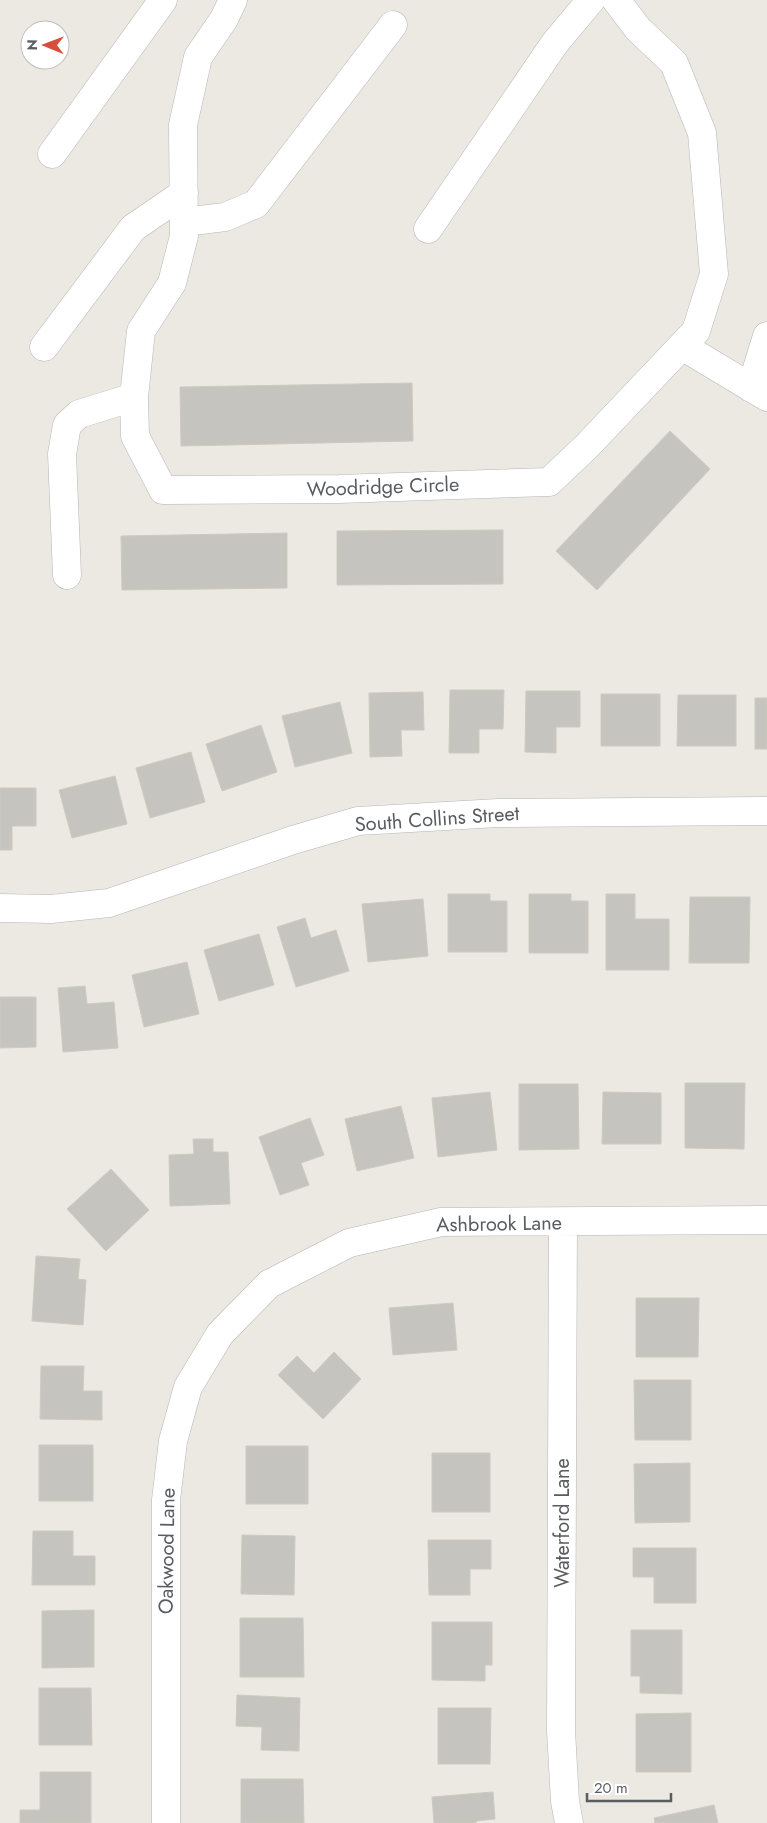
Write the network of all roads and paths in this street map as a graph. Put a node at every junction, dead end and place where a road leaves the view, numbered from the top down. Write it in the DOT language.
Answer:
graph roads {
  1 [pos="164,0"];
  2 [pos="233,0"];
  3 [pos="591,0"];
  4 [pos="616,0"];
  5 [pos="393,25"];
  6 [pos="52,154"];
  7 [pos="184,193"];
  8 [pos="184,222"];
  9 [pos="428,229"];
  10 [pos="767,336"];
  11 [pos="682,346"];
  12 [pos="44,347"];
  13 [pos="759,392"];
  14 [pos="134,397"];
  15 [pos="67,575"];
  16 [pos="767,811"];
  17 [pos="0,908"];
  18 [pos="767,1220"];
  19 [pos="563,1222"];
  20 [pos="250,1303"];
  21 [pos="166,1823"];
  22 [pos="569,1823"];
  1 -- 6 [label="street"];
  2 -- 7 [label="street, Woodridge Circle"];
  3 -- 9 [label="street"];
  4 -- 11 [label="street, Woodridge Circle"];
  5 -- 8 [label="street"];
  7 -- 8 [label="street, Woodridge Circle"];
  7 -- 12 [label="street"];
  8 -- 14 [label="street, Woodridge Circle"];
  10 -- 13 [label="street"];
  11 -- 13 [label="street"];
  11 -- 14 [label="street, Woodridge Circle"];
  14 -- 15 [label="street"];
  16 -- 17 [label="street, South Collins Street"];
  18 -- 19 [label="street, Ashbrook Lane"];
  19 -- 20 [label="street, Ashbrook Lane"];
  19 -- 22 [label="street, Waterford Lane"];
  20 -- 21 [label="street, Oakwood Lane"];
}
